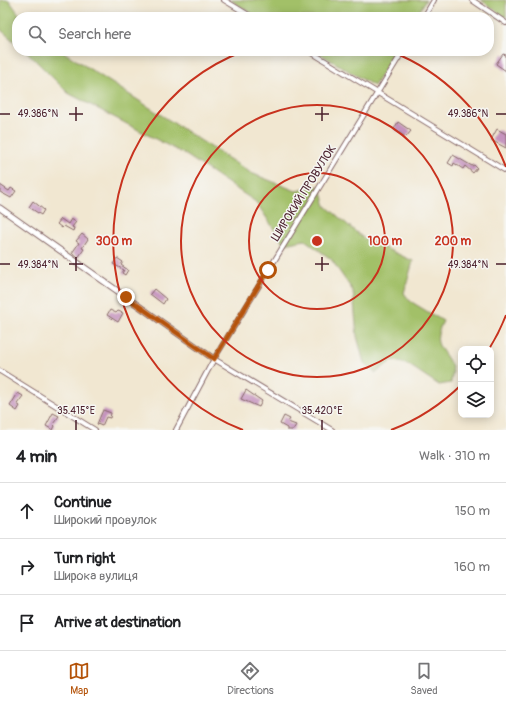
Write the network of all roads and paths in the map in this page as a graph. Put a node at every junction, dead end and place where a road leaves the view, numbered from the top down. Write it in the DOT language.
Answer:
graph roads {
  1 [pos="224,0"];
  2 [pos="434,0"];
  3 [pos="472,0"];
  4 [pos="244,12"];
  5 [pos="427,12"];
  6 [pos="490,12"];
  7 [pos="494,15"];
  8 [pos="506,23"];
  9 [pos="317,56"];
  10 [pos="400,56"];
  11 [pos="378,92"];
  12 [pos="506,171"];
  13 [pos="0,208"];
  14 [pos="214,359"];
  15 [pos="0,371"];
  16 [pos="95,430"];
  17 [pos="176,430"];
  18 [pos="332,430"];
  1 -- 4 [label="street"];
  2 -- 5 [label="street"];
  3 -- 6 [label="street"];
  7 -- 8 [label="street"];
  9 -- 11 [label="street"];
  10 -- 11 [label="street, ШИРОКИЙ ПРОВУЛОК"];
  11 -- 12 [label="street"];
  11 -- 14 [label="street, ШИРОКИЙ ПРОВУЛОК"];
  13 -- 14 [label="street"];
  14 -- 17 [label="street, ШИРОКИЙ ПРОВУЛОК"];
  14 -- 18 [label="street"];
  15 -- 16 [label="street"];
}
